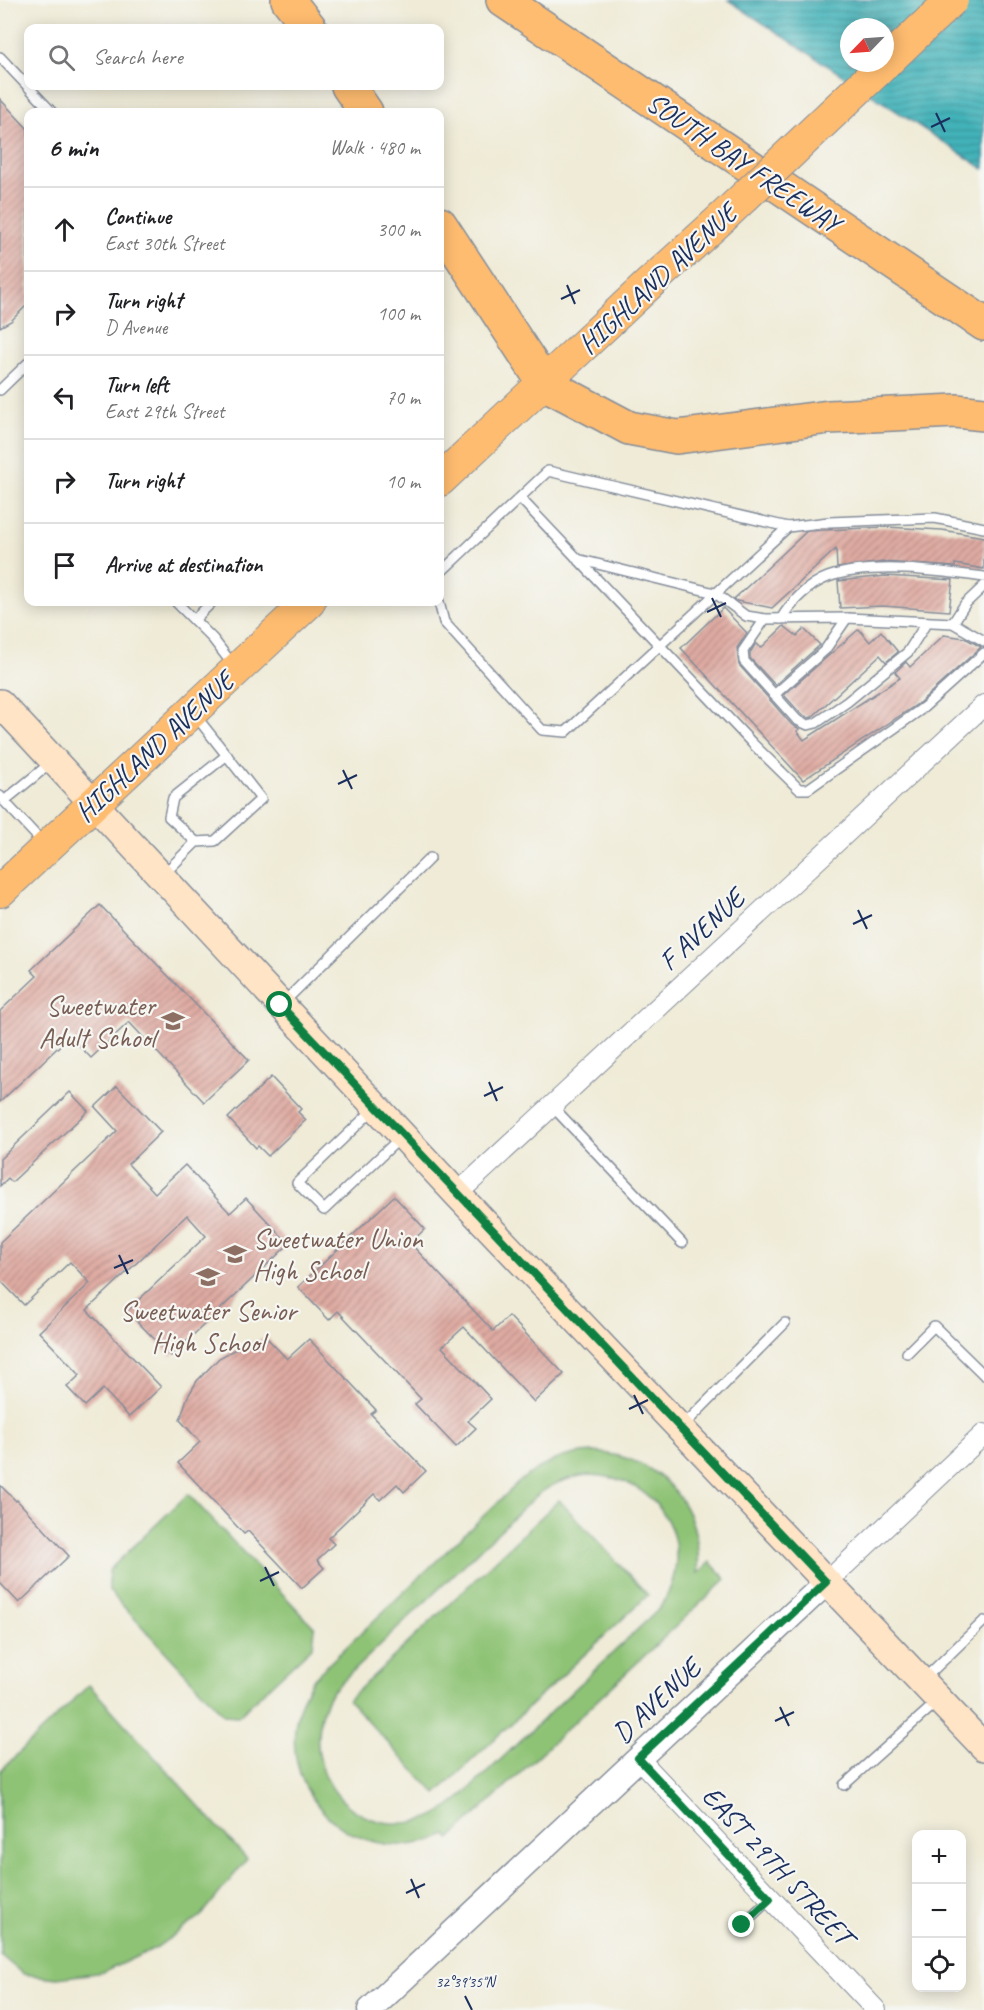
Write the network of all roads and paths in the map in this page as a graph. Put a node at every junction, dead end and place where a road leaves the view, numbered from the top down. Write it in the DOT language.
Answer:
graph roads {
  1 [pos="288,0"];
  2 [pos="503,0"];
  3 [pos="952,0"];
  4 [pos="307,24"];
  5 [pos="0,57"];
  6 [pos="24,82"];
  7 [pos="31,90"];
  8 [pos="351,90"];
  9 [pos="48,108"];
  10 [pos="363,108"];
  11 [pos="444,230"];
  12 [pos="984,324"];
  13 [pos="24,367"];
  14 [pos="544,383"];
  15 [pos="0,390"];
  16 [pos="984,414"];
  17 [pos="444,476"];
  18 [pos="520,498"];
  19 [pos="788,527"];
  20 [pos="984,528"];
  21 [pos="577,559"];
  22 [pos="444,569"];
  23 [pos="984,577"];
  24 [pos="984,586"];
  25 [pos="716,593"];
  26 [pos="180,606"];
  27 [pos="208,606"];
  28 [pos="305,606"];
  29 [pos="440,606"];
  30 [pos="847,618"];
  31 [pos="765,619"];
  32 [pos="781,619"];
  33 [pos="194,620"];
  34 [pos="927,622"];
  35 [pos="952,623"];
  36 [pos="984,641"];
  37 [pos="659,646"];
  38 [pos="984,653"];
  39 [pos="236,669"];
  40 [pos="774,695"];
  41 [pos="0,704"];
  42 [pos="984,705"];
  43 [pos="192,711"];
  44 [pos="227,755"];
  45 [pos="54,760"];
  46 [pos="2,798"];
  47 [pos="94,802"];
  48 [pos="196,842"];
  49 [pos="46,847"];
  50 [pos="430,858"];
  51 [pos="162,876"];
  52 [pos="0,891"];
  53 [pos="280,1005"];
  54 [pos="552,1106"];
  55 [pos="375,1107"];
  56 [pos="402,1136"];
  57 [pos="457,1194"];
  58 [pos="682,1243"];
  59 [pos="785,1323"];
  60 [pos="907,1353"];
  61 [pos="984,1375"];
  62 [pos="681,1429"];
  63 [pos="984,1434"];
  64 [pos="826,1582"];
  65 [pos="984,1621"];
  66 [pos="931,1690"];
  67 [pos="984,1747"];
  68 [pos="638,1758"];
  69 [pos="844,1785"];
  70 [pos="770,1899"];
  71 [pos="742,1925"];
  72 [pos="370,2010"];
  73 [pos="876,2010"];
  1 -- 4 [label="highway"];
  2 -- 12 [label="highway, SOUTH BAY FREEWAY"];
  3 -- 14 [label="main road, HIGHLAND AVENUE, bridge"];
  5 -- 6 [label="lane"];
  7 -- 9 [label="lane"];
  8 -- 10 [label="highway"];
  11 -- 14 [label="highway"];
  13 -- 15 [label="lane"];
  14 -- 16 [label="highway"];
  14 -- 17 [label="main road, HIGHLAND AVENUE"];
  18 -- 19 [label="lane"];
  18 -- 21 [label="lane"];
  18 -- 22 [label="lane"];
  19 -- 20 [label="lane"];
  19 -- 25 [label="lane"];
  21 -- 25 [label="lane"];
  21 -- 37 [label="lane"];
  23 -- 32 [label="lane"];
  24 -- 35 [label="lane"];
  25 -- 31 [label="lane"];
  25 -- 37 [label="lane"];
  26 -- 33 [label="lane"];
  27 -- 33 [label="lane"];
  28 -- 39 [label="main road, HIGHLAND AVENUE"];
  29 -- 37 [label="lane"];
  30 -- 32 [label="lane"];
  30 -- 34 [label="lane"];
  30 -- 40 [label="lane"];
  31 -- 32 [label="lane"];
  31 -- 40 [label="lane"];
  33 -- 39 [label="lane"];
  34 -- 35 [label="lane"];
  34 -- 40 [label="lane"];
  35 -- 36 [label="lane"];
  37 -- 38 [label="lane"];
  39 -- 43 [label="main road, HIGHLAND AVENUE"];
  41 -- 45 [label="main road"];
  42 -- 54 [label="street, F AVENUE"];
  43 -- 44 [label="lane"];
  43 -- 47 [label="main road, HIGHLAND AVENUE"];
  44 -- 48 [label="lane"];
  44 -- 48 [label="lane"];
  45 -- 46 [label="lane"];
  45 -- 47 [label="main road"];
  46 -- 49 [label="lane"];
  47 -- 49 [label="main road, HIGHLAND AVENUE"];
  47 -- 51 [label="main road"];
  48 -- 51 [label="lane"];
  49 -- 52 [label="main road, HIGHLAND AVENUE"];
  50 -- 53 [label="lane"];
  51 -- 53 [label="main road"];
  53 -- 55 [label="main road"];
  54 -- 57 [label="street, F AVENUE"];
  54 -- 58 [label="lane"];
  55 -- 56 [label="main road"];
  55 -- 56 [label="lane"];
  56 -- 57 [label="main road"];
  57 -- 62 [label="main road"];
  59 -- 62 [label="lane"];
  60 -- 61 [label="lane"];
  62 -- 64 [label="main road"];
  63 -- 64 [label="street, D AVENUE"];
  64 -- 66 [label="main road"];
  64 -- 68 [label="street, D AVENUE"];
  65 -- 66 [label="lane"];
  66 -- 67 [label="main road"];
  66 -- 69 [label="lane"];
  68 -- 70 [label="street, EAST 29TH STREET"];
  68 -- 72 [label="street, D AVENUE"];
  70 -- 71 [label="lane"];
  70 -- 73 [label="street, EAST 29TH STREET"];
}
